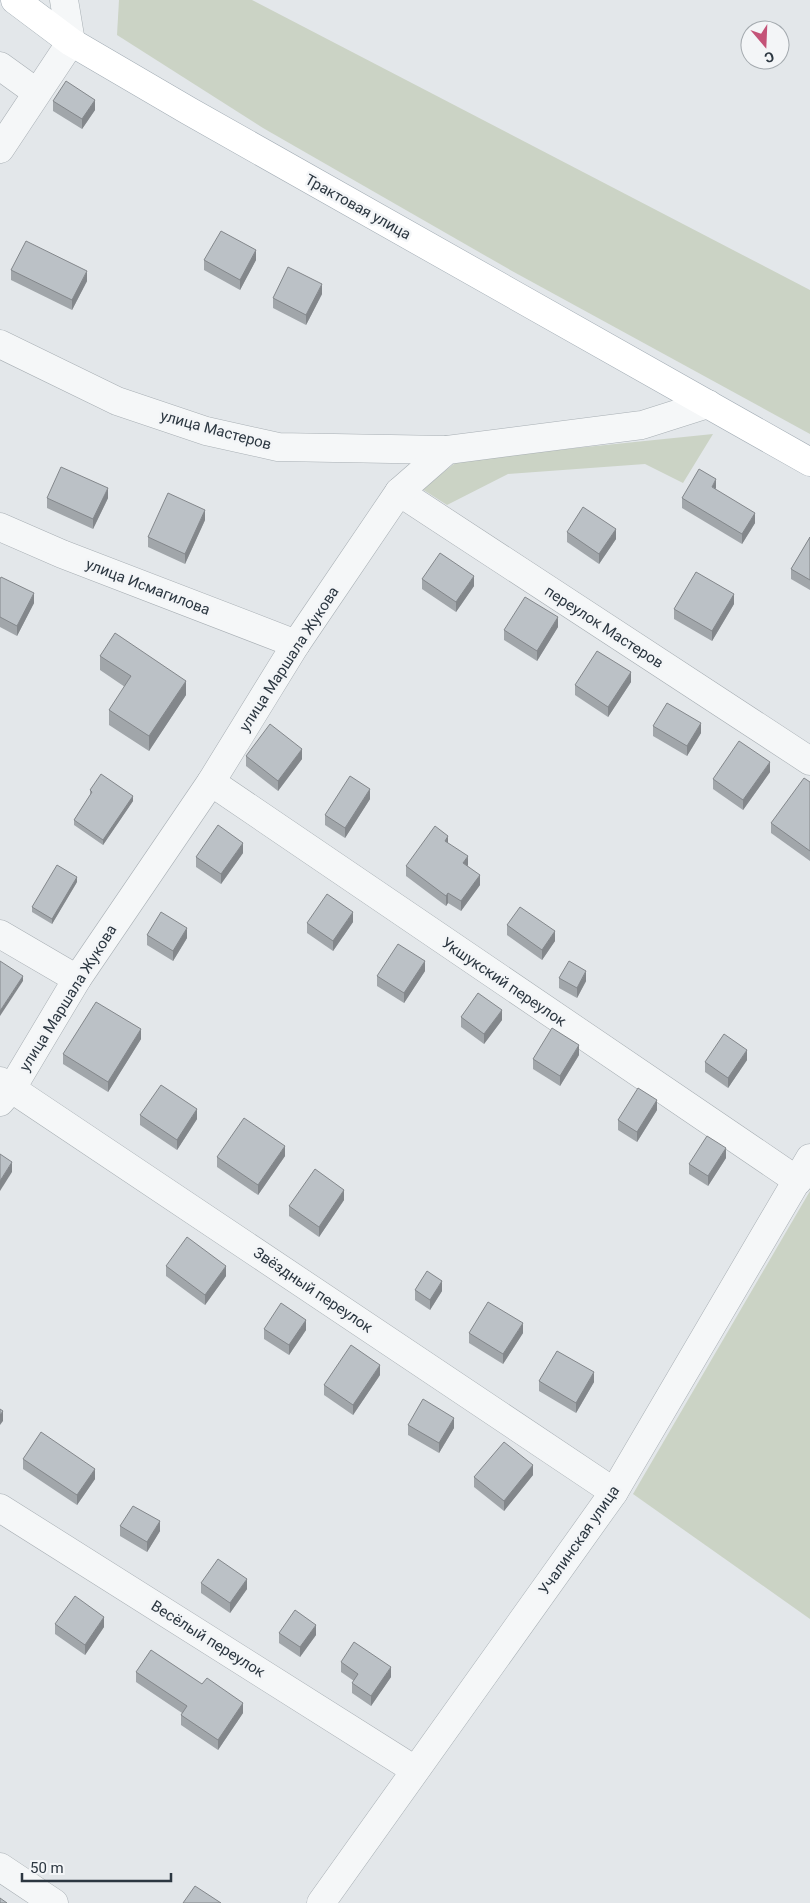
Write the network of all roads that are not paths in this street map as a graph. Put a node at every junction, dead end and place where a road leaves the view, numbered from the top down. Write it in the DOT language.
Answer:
graph roads {
  1 [pos="14,0"];
  2 [pos="64,0"];
  3 [pos="71,42"];
  4 [pos="0,66"];
  5 [pos="36,92"];
  6 [pos="0,149"];
  7 [pos="0,344"];
  8 [pos="708,404"];
  9 [pos="447,450"];
  10 [pos="810,462"];
  11 [pos="398,492"];
  12 [pos="0,527"];
  13 [pos="296,644"];
  14 [pos="810,761"];
  15 [pos="211,782"];
  16 [pos="0,934"];
  17 [pos="77,979"];
  18 [pos="4,1090"];
  19 [pos="804,1170"];
  20 [pos="614,1492"];
  21 [pos="0,1508"];
  22 [pos="415,1770"];
  23 [pos="0,1867"];
  24 [pos="54,1903"];
  25 [pos="321,1903"];
  1 -- 3 [label="main road, Трактовая улица"];
  2 -- 3 [label="street"];
  3 -- 5 [label="street"];
  3 -- 8 [label="main road, Трактовая улица"];
  4 -- 5 [label="street"];
  5 -- 6 [label="street"];
  7 -- 9 [label="street, улица Мастеров"];
  8 -- 9 [label="street"];
  8 -- 10 [label="main road, Трактовая улица"];
  9 -- 11 [label="street, улица Маршала Жукова"];
  11 -- 13 [label="street, улица Маршала Жукова"];
  11 -- 14 [label="street, переулок Мастеров"];
  12 -- 13 [label="street, улица Исмагилова"];
  13 -- 15 [label="street, улица Маршала Жукова"];
  15 -- 17 [label="street, улица Маршала Жукова"];
  15 -- 19 [label="street, Укшукский переулок"];
  16 -- 17 [label="street"];
  17 -- 18 [label="street, улица Маршала Жукова"];
  18 -- 20 [label="street, Звёздный переулок"];
  19 -- 20 [label="street, Учалинская улица"];
  20 -- 22 [label="street, Учалинская улица"];
  21 -- 22 [label="street, Весёлый переулок"];
  22 -- 25 [label="street, Учалинская улица"];
  23 -- 24 [label="street"];
}
